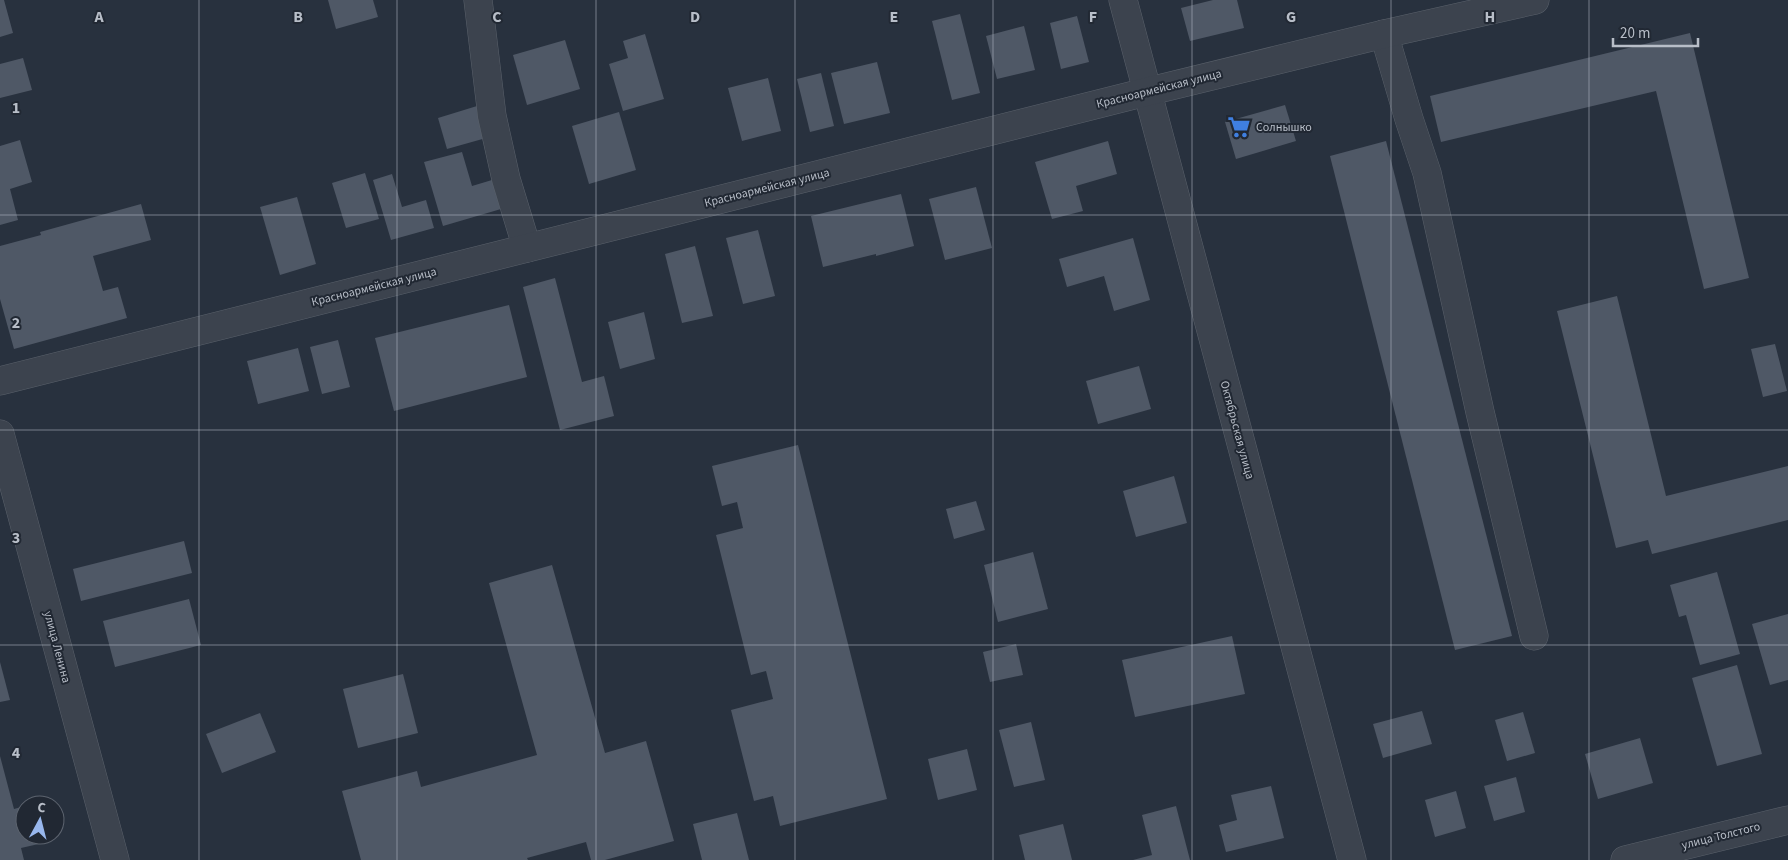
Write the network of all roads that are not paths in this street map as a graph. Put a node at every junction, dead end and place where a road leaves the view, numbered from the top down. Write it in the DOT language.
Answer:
graph roads {
  1 [pos="478,0"];
  2 [pos="1122,0"];
  3 [pos="1535,0"];
  4 [pos="1384,34"];
  5 [pos="1146,92"];
  6 [pos="527,248"];
  7 [pos="0,381"];
  8 [pos="0,434"];
  9 [pos="1534,636"];
  10 [pos="1788,820"];
  11 [pos="115,860"];
  12 [pos="1352,860"];
  13 [pos="1625,860"];
  1 -- 6 [label="street"];
  2 -- 5 [label="street, Октябрьская улица"];
  3 -- 4 [label="street, Красноармейская улица"];
  4 -- 5 [label="street, Красноармейская улица"];
  4 -- 9 [label="street"];
  5 -- 6 [label="street, Красноармейская улица"];
  5 -- 12 [label="street, Октябрьская улица"];
  6 -- 7 [label="street, Красноармейская улица"];
  8 -- 11 [label="street, улица Ленина"];
  10 -- 13 [label="street, улица Толстого"];
}
